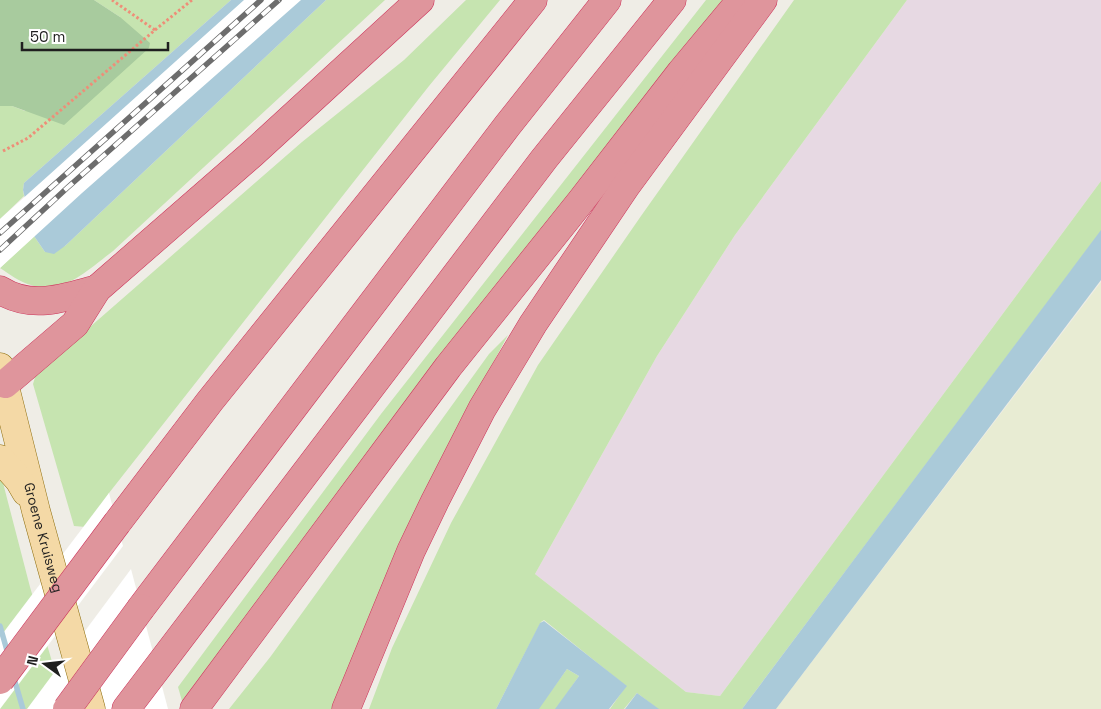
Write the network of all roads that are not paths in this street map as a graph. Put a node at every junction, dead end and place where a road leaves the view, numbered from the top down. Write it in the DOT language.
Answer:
graph roads {
  1 [pos="420,0"];
  2 [pos="534,0"];
  3 [pos="607,0"];
  4 [pos="672,0"];
  5 [pos="741,0"];
  6 [pos="763,0"];
  7 [pos="97,289"];
  8 [pos="0,290"];
  9 [pos="2,380"];
  10 [pos="0,459"];
  11 [pos="36,511"];
  12 [pos="0,680"];
  13 [pos="66,709"];
  14 [pos="91,709"];
  15 [pos="126,709"];
  16 [pos="194,709"];
  17 [pos="346,709"];
  1 -- 7 [label="highway"];
  2 -- 12 [label="highway, bridge"];
  3 -- 13 [label="highway, bridge"];
  4 -- 15 [label="highway"];
  5 -- 16 [label="highway"];
  6 -- 17 [label="highway"];
  7 -- 8 [label="highway"];
  7 -- 9 [label="highway"];
  9 -- 11 [label="main road, Groene Kruisweg"];
  10 -- 11 [label="main road"];
  11 -- 14 [label="main road, Groene Kruisweg"];
}
